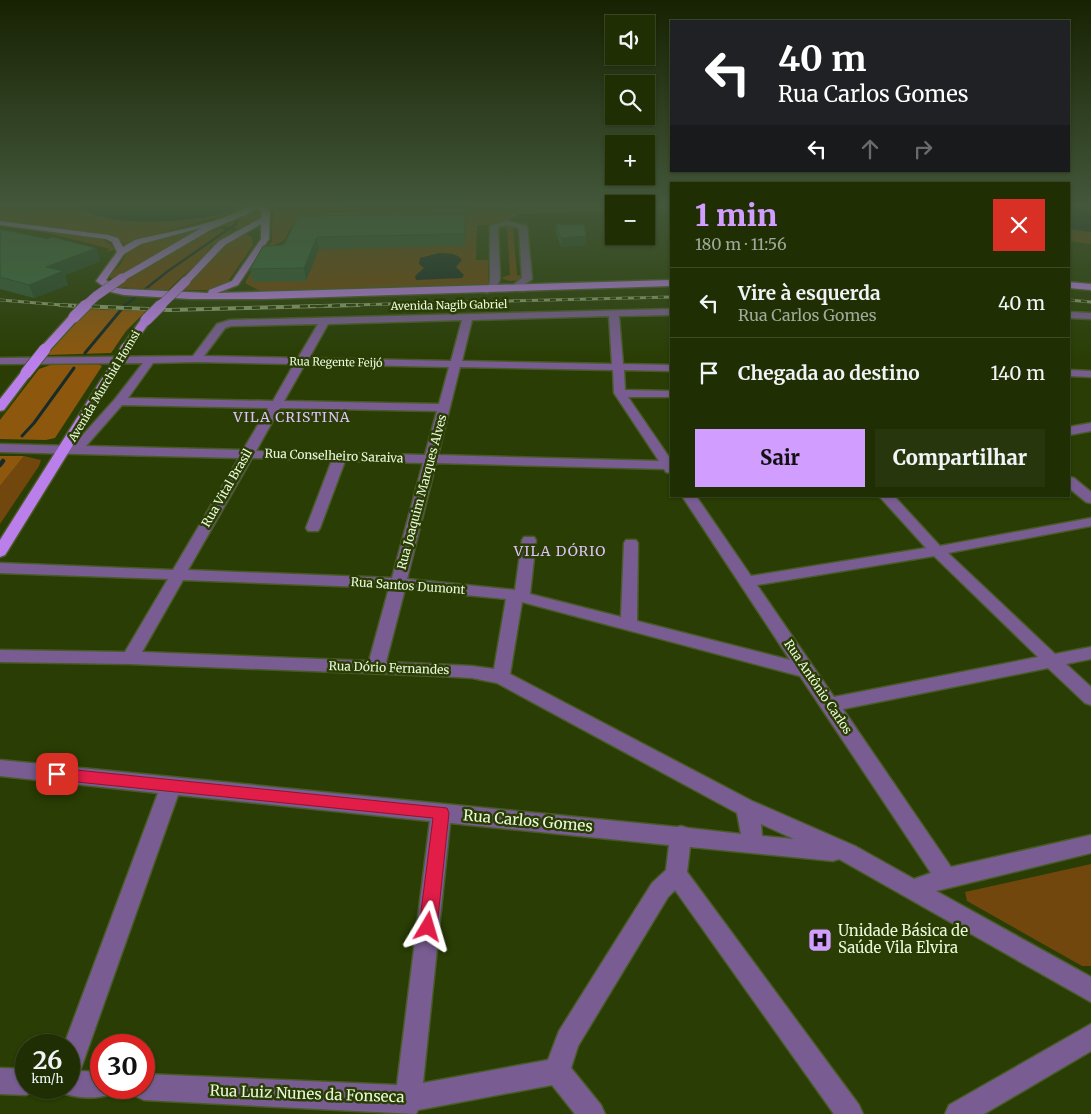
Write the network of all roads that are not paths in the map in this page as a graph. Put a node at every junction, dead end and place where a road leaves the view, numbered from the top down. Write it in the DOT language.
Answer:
graph roads {
  1 [pos="119,255"];
  2 [pos="161,255"];
  3 [pos="212,255"];
  4 [pos="254,255"];
  5 [pos="495,255"];
  6 [pos="525,255"];
  7 [pos="495,279"];
  8 [pos="235,282"];
  9 [pos="670,283"];
  10 [pos="1070,285"];
  11 [pos="519,286"];
  12 [pos="1091,287"];
  13 [pos="487,290"];
  14 [pos="191,296"];
  15 [pos="263,296"];
  16 [pos="670,312"];
  17 [pos="614,313"];
  18 [pos="1070,315"];
  19 [pos="1091,316"];
  20 [pos="468,317"];
  21 [pos="325,320"];
  22 [pos="147,358"];
  23 [pos="196,359"];
  24 [pos="301,361"];
  25 [pos="1,363"];
  26 [pos="456,364"];
  27 [pos="617,367"];
  28 [pos="670,368"];
  29 [pos="1070,373"];
  30 [pos="1091,374"];
  31 [pos="620,393"];
  32 [pos="670,394"];
  33 [pos="119,401"];
  34 [pos="276,405"];
  35 [pos="0,407"];
  36 [pos="444,408"];
  37 [pos="1091,427"];
  38 [pos="1070,431"];
  39 [pos="0,448"];
  40 [pos="71,449"];
  41 [pos="247,454"];
  42 [pos="340,456"];
  43 [pos="431,459"];
  44 [pos="670,466"];
  45 [pos="1070,482"];
  46 [pos="691,497"];
  47 [pos="887,497"];
  48 [pos="1091,498"];
  49 [pos="1091,522"];
  50 [pos="313,528"];
  51 [pos="529,540"];
  52 [pos="631,544"];
  53 [pos="937,550"];
  54 [pos="0,552"];
  55 [pos="0,568"];
  56 [pos="177,575"];
  57 [pos="747,582"];
  58 [pos="398,583"];
  59 [pos="519,596"];
  60 [pos="628,625"];
  61 [pos="1091,653"];
  62 [pos="0,656"];
  63 [pos="130,658"];
  64 [pos="1054,661"];
  65 [pos="376,668"];
  66 [pos="807,672"];
  67 [pos="501,677"];
  68 [pos="1091,698"];
  69 [pos="830,705"];
  70 [pos="0,768"];
  71 [pos="171,786"];
  72 [pos="745,807"];
  73 [pos="441,813"];
  74 [pos="680,835"];
  75 [pos="750,843"];
  76 [pos="1091,844"];
  77 [pos="847,854"];
  78 [pos="676,874"];
  79 [pos="946,878"];
  80 [pos="911,890"];
  81 [pos="1091,990"];
  82 [pos="80,1035"];
  83 [pos="1091,1037"];
  84 [pos="557,1071"];
  85 [pos="0,1081"];
  86 [pos="15,1082"];
  87 [pos="155,1088"];
  88 [pos="405,1106"];
  89 [pos="592,1114"];
  90 [pos="850,1114"];
  91 [pos="958,1114"];
  1 -- 14 [label="main road"];
  2 -- 35 [label="main road, bridge"];
  3 -- 40 [label="main road, Avenida Murchid Homsi, bridge"];
  4 -- 8 [label="main road"];
  5 -- 7 [label="street"];
  6 -- 11 [label="street"];
  7 -- 11 [label="street"];
  7 -- 11 [label="street"];
  7 -- 13 [label="street"];
  8 -- 14 [label="main road"];
  8 -- 15 [label="main road"];
  9 -- 11 [label="main road"];
  10 -- 12 [label="main road"];
  11 -- 13 [label="main road"];
  13 -- 15 [label="main road"];
  14 -- 15 [label="main road"];
  16 -- 17 [label="street, Avenida Nagib Gabriel"];
  17 -- 20 [label="street, Avenida Nagib Gabriel"];
  17 -- 27 [label="street"];
  18 -- 19 [label="street"];
  20 -- 21 [label="street, Avenida Nagib Gabriel"];
  20 -- 26 [label="street, Rua Joaquim Marques Alves"];
  21 -- 23 [label="street, Avenida Nagib Gabriel"];
  21 -- 24 [label="street, Rua Vital Brasil"];
  22 -- 23 [label="street, Rua Regente Feijó"];
  22 -- 25 [label="street, Rua Regente Feijó"];
  22 -- 33 [label="street"];
  23 -- 24 [label="street, Rua Regente Feijó"];
  24 -- 26 [label="street, Rua Regente Feijó"];
  24 -- 34 [label="street, Rua Vital Brasil"];
  26 -- 27 [label="street, Rua Regente Feijó"];
  26 -- 36 [label="street, Rua Joaquim Marques Alves"];
  27 -- 28 [label="street, Rua Regente Feijó"];
  27 -- 31 [label="street"];
  29 -- 30 [label="street"];
  31 -- 32 [label="street"];
  31 -- 44 [label="street"];
  33 -- 34 [label="street"];
  33 -- 40 [label="street"];
  34 -- 36 [label="street"];
  34 -- 41 [label="street, Rua Vital Brasil"];
  36 -- 43 [label="street, Rua Joaquim Marques Alves"];
  37 -- 38 [label="street"];
  39 -- 40 [label="street, Rua Conselheiro Saraiva"];
  40 -- 41 [label="street, Rua Conselheiro Saraiva"];
  40 -- 54 [label="main road, Avenida Murchid Homsi"];
  41 -- 42 [label="street, Rua Conselheiro Saraiva"];
  41 -- 56 [label="street, Rua Vital Brasil"];
  42 -- 43 [label="street, Rua Conselheiro Saraiva"];
  42 -- 50 [label="street"];
  43 -- 44 [label="street, Rua Conselheiro Saraiva"];
  43 -- 58 [label="street, Rua Joaquim Marques Alves"];
  45 -- 48 [label="street"];
  46 -- 57 [label="street, Rua Antônio Carlos"];
  47 -- 53 [label="street"];
  49 -- 53 [label="street"];
  51 -- 59 [label="street"];
  52 -- 60 [label="street"];
  53 -- 57 [label="street"];
  53 -- 64 [label="street"];
  55 -- 56 [label="street, Rua Santos Dumont"];
  56 -- 58 [label="street, Rua Santos Dumont"];
  56 -- 63 [label="street, Rua Vital Brasil"];
  57 -- 66 [label="street, Rua Antônio Carlos"];
  58 -- 59 [label="street, Rua Santos Dumont"];
  58 -- 65 [label="street, Rua Joaquim Marques Alves"];
  59 -- 60 [label="street, Rua Santos Dumont"];
  59 -- 67 [label="street"];
  60 -- 66 [label="street, Rua Santos Dumont"];
  61 -- 64 [label="street"];
  62 -- 63 [label="street, Rua Dório Fernandes"];
  63 -- 65 [label="street, Rua Dório Fernandes"];
  64 -- 68 [label="street"];
  64 -- 69 [label="street"];
  65 -- 67 [label="street, Rua Dório Fernandes"];
  66 -- 69 [label="street, Rua Antônio Carlos"];
  67 -- 72 [label="street, Rua Dório Fernandes"];
  69 -- 79 [label="street, Rua Antônio Carlos"];
  70 -- 71 [label="street, Rua Carlos Gomes"];
  71 -- 73 [label="street, Rua Carlos Gomes"];
  71 -- 82 [label="street"];
  72 -- 75 [label="street"];
  72 -- 77 [label="street, Rua Dório Fernandes"];
  73 -- 74 [label="street, Rua Carlos Gomes"];
  73 -- 88 [label="street"];
  74 -- 75 [label="street, Rua Carlos Gomes"];
  74 -- 78 [label="street"];
  75 -- 77 [label="street, Rua Carlos Gomes"];
  76 -- 79 [label="street"];
  77 -- 80 [label="street, Rua Dório Fernandes"];
  78 -- 84 [label="street"];
  78 -- 90 [label="street"];
  79 -- 80 [label="street"];
  80 -- 81 [label="street, Rua Dório Fernandes"];
  83 -- 91 [label="street"];
  84 -- 88 [label="street, Rua Luiz Nunes da Fonseca"];
  84 -- 89 [label="street"];
  85 -- 86 [label="street"];
  87 -- 88 [label="street, Rua Luiz Nunes da Fonseca"];
}
